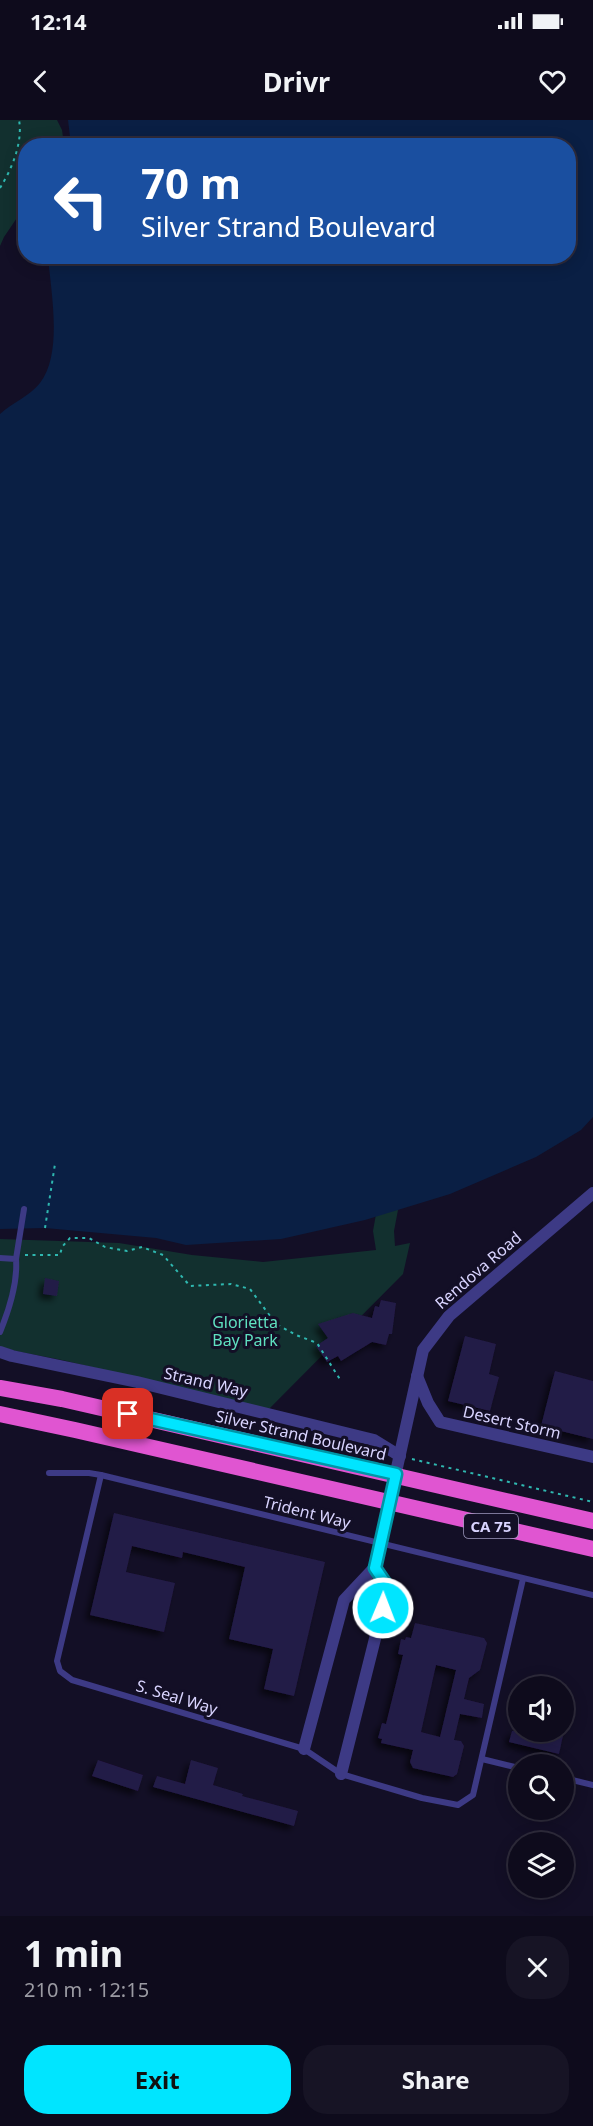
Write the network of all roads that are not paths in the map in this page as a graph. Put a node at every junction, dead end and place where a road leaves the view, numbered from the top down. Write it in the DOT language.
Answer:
graph roads {
  1 [pos="593,1193"];
  2 [pos="24,1209"];
  3 [pos="16,1257"];
  4 [pos="0,1258"];
  5 [pos="0,1332"];
  6 [pos="6,1354"];
  7 [pos="417,1375"];
  8 [pos="0,1388"];
  9 [pos="0,1414"];
  10 [pos="400,1456"];
  11 [pos="593,1457"];
  12 [pos="49,1473"];
  13 [pos="396,1474"];
  14 [pos="101,1475"];
  15 [pos="390,1502"];
  16 [pos="593,1521"];
  17 [pos="381,1544"];
  18 [pos="593,1549"];
  19 [pos="375,1568"];
  20 [pos="523,1579"];
  21 [pos="593,1595"];
  22 [pos="304,1749"];
  23 [pos="482,1759"];
  24 [pos="508,1765"];
  25 [pos="341,1774"];
  26 [pos="574,1780"];
  27 [pos="593,1785"];
  1 -- 7 [label="street, Rendova Road"];
  2 -- 3 [label="lane"];
  3 -- 4 [label="lane"];
  3 -- 5 [label="lane"];
  6 -- 10 [label="street, Strand Way"];
  7 -- 10 [label="street, Rendova Road"];
  7 -- 11 [label="street, Desert Storm"];
  8 -- 13 [label="highway, Silver Strand Boulevard / CA 75"];
  9 -- 15 [label="highway, CA 75"];
  10 -- 13 [label="street, Rendova Road"];
  12 -- 14 [label="lane, Trident Way"];
  13 -- 15 [label="street, Rendova Road"];
  13 -- 16 [label="highway, Silver Strand Boulevard / CA 75"];
  14 -- 17 [label="lane, Trident Way"];
  14 -- 22 [label="lane, S. Seal Way"];
  15 -- 17 [label="street, Rendova Road"];
  15 -- 18 [label="highway, CA 75"];
  17 -- 19 [label="street, Rendova Road"];
  17 -- 20 [label="lane, Trident Way"];
  19 -- 22 [label="street"];
  19 -- 25 [label="street"];
  20 -- 21 [label="lane, Trident Way"];
  20 -- 23 [label="lane"];
  22 -- 25 [label="lane, S. Seal Way"];
  23 -- 24 [label="lane"];
  23 -- 25 [label="lane, S. Seal Way"];
  26 -- 27 [label="lane"];
}
